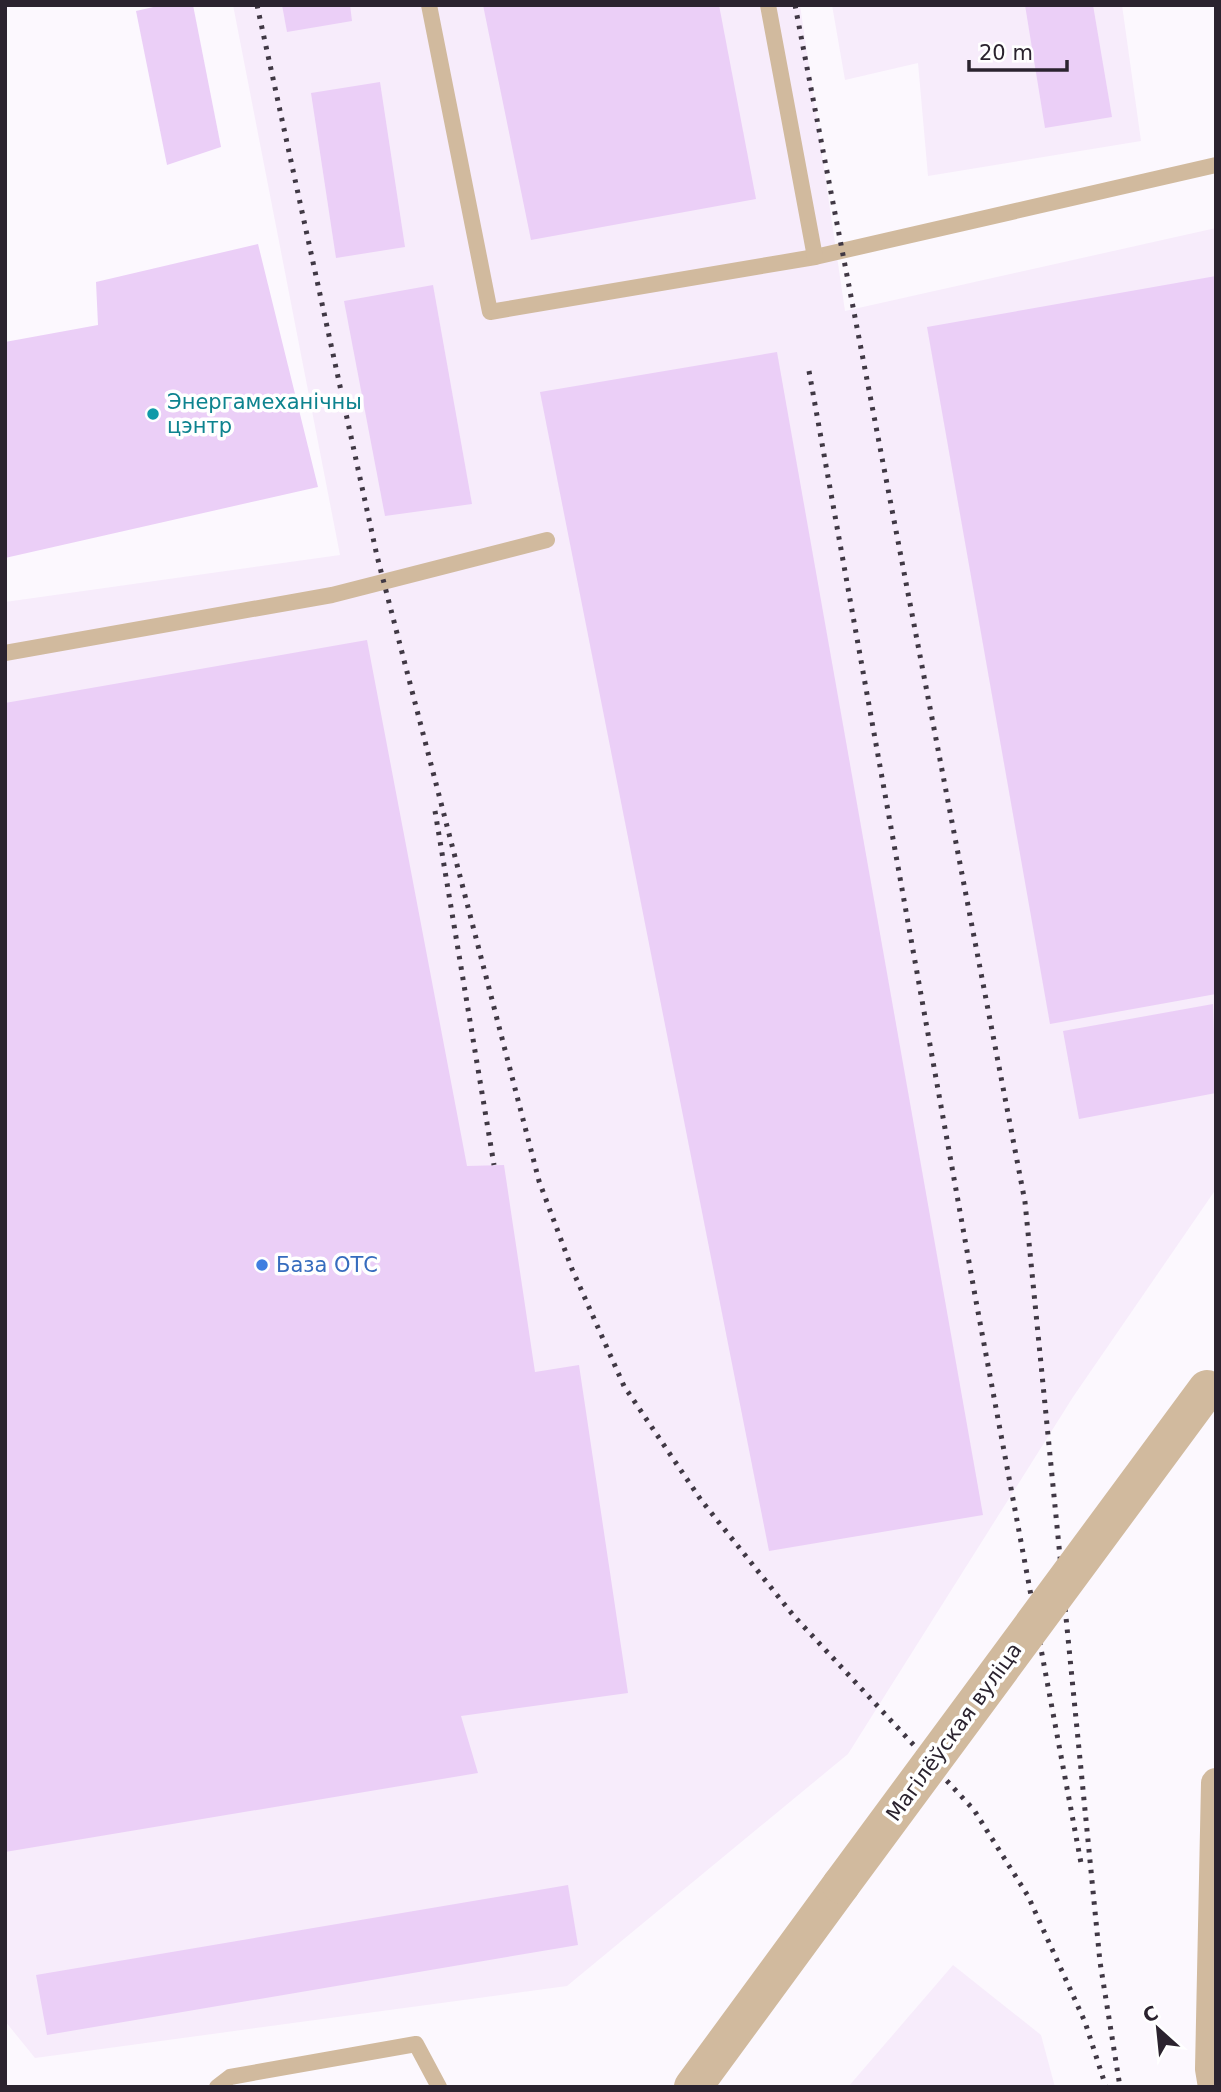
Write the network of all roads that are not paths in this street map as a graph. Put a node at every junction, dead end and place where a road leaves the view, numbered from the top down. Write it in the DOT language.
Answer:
graph roads {
  1 [pos="429,5"];
  2 [pos="768,5"];
  3 [pos="1216,165"];
  4 [pos="815,257"];
  5 [pos="547,540"];
  6 [pos="5,653"];
  7 [pos="1211,1383"];
  8 [pos="1216,1783"];
  9 [pos="217,2087"];
  10 [pos="439,2087"];
  11 [pos="693,2087"];
  12 [pos="1213,2087"];
  1 -- 4 [label="lane"];
  2 -- 4 [label="lane"];
  3 -- 4 [label="lane"];
  5 -- 6 [label="lane"];
  7 -- 11 [label="street, Магілёўская вуліца, bridge"];
  8 -- 12 [label="street"];
  9 -- 10 [label="lane"];
}
